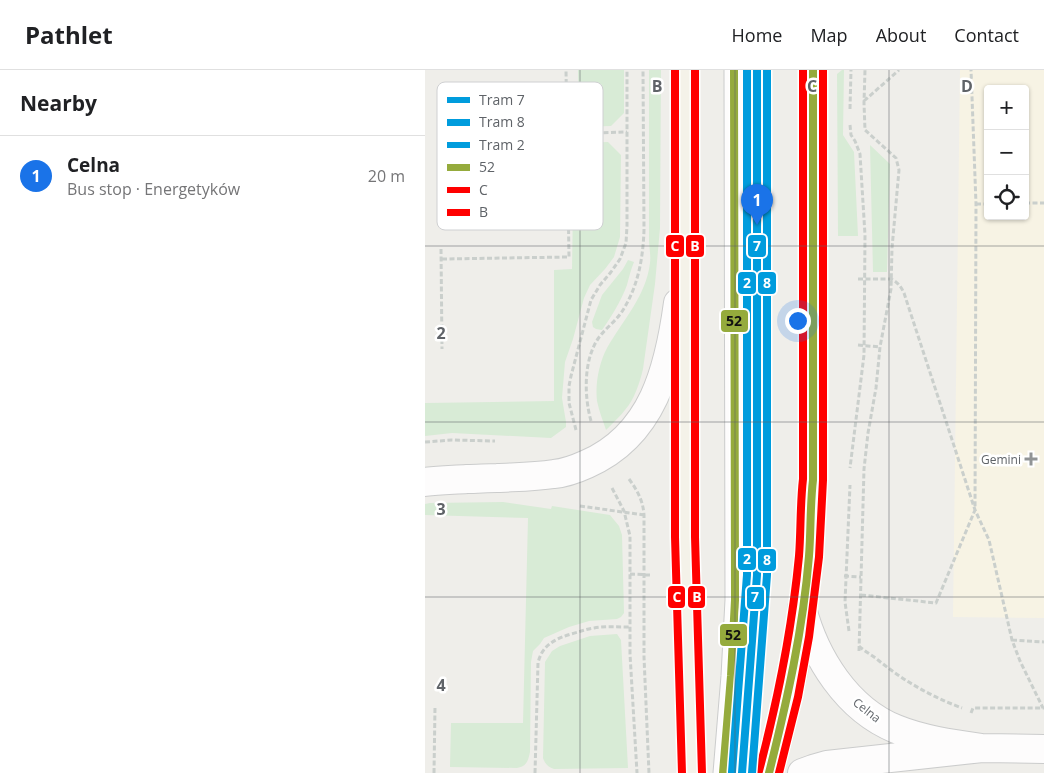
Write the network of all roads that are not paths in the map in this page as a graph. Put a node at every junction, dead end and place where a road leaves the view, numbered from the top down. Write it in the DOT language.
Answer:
graph roads {
  1 [pos="685,70"];
  2 [pos="734,70"];
  3 [pos="757,70"];
  4 [pos="813,70"];
  5 [pos="685,250"];
  6 [pos="425,482"];
  7 [pos="803,608"];
  8 [pos="982,748"];
  9 [pos="1044,749"];
  10 [pos="692,773"];
  11 [pos="723,773"];
  12 [pos="742,773"];
  13 [pos="769,773"];
  14 [pos="801,773"];
  1 -- 5 [label="main road"];
  2 -- 11 [label="lane"];
  3 -- 12 [label="lane"];
  4 -- 7 [label="main road"];
  5 -- 6 [label="street"];
  5 -- 10 [label="main road"];
  7 -- 8 [label="street, Celna"];
  7 -- 13 [label="main road"];
  8 -- 9 [label="street, Celna"];
  8 -- 14 [label="street, Celna"];
}
